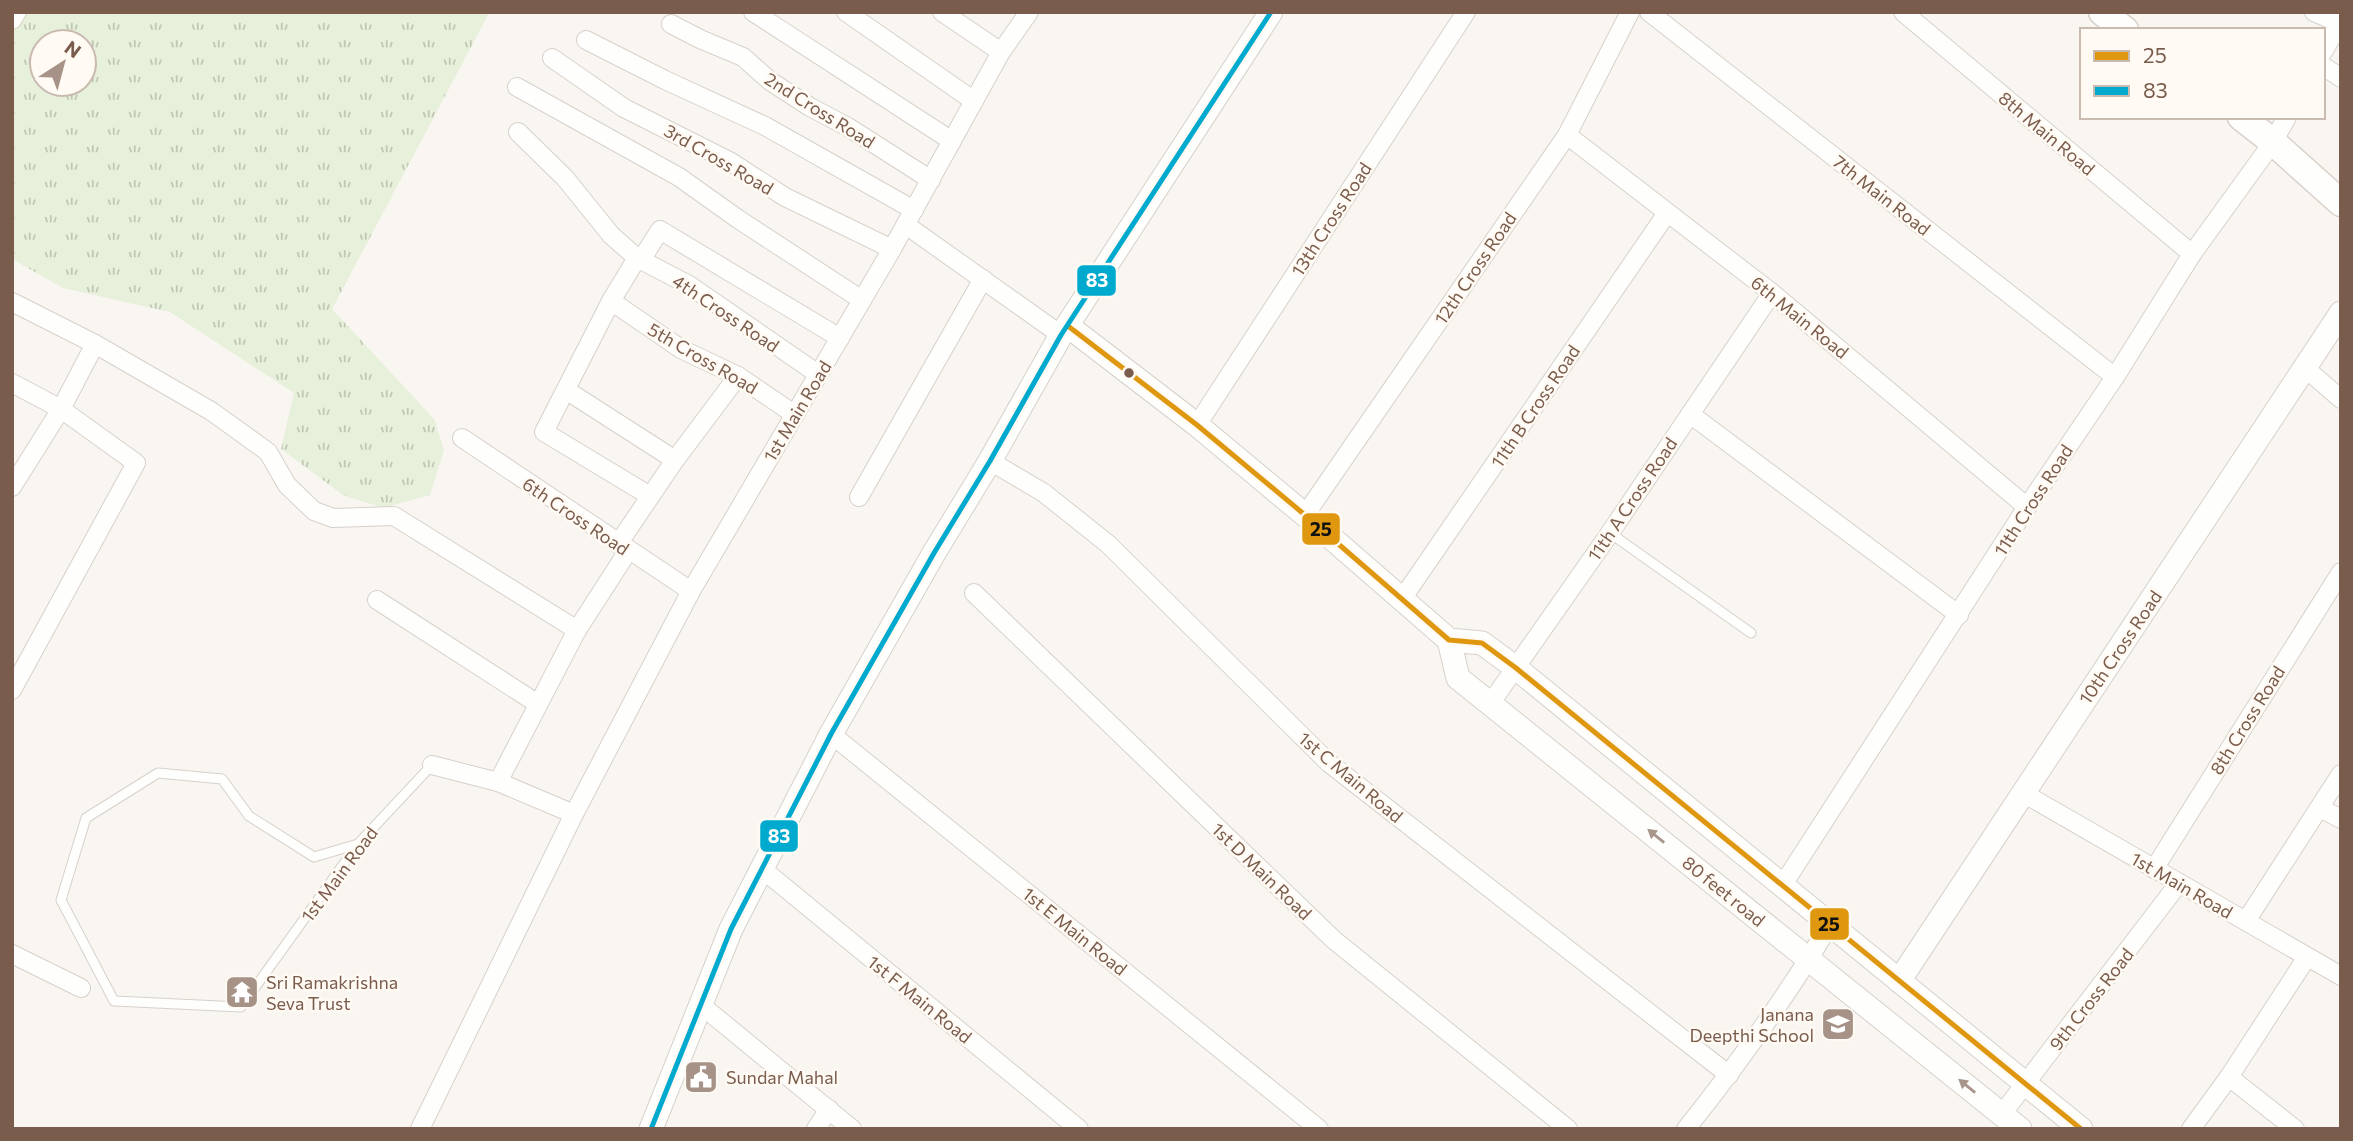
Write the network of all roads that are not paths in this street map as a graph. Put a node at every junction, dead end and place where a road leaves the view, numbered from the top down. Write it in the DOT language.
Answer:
graph roads {
  1 [pos="17,12"];
  2 [pos="753,12"];
  3 [pos="846,12"];
  4 [pos="942,12"];
  5 [pos="1029,12"];
  6 [pos="1271,12"];
  7 [pos="1466,12"];
  8 [pos="1630,12"];
  9 [pos="1649,12"];
  10 [pos="1903,12"];
  11 [pos="2102,12"];
  12 [pos="2314,12"];
  13 [pos="12,20"];
  14 [pos="2340,22"];
  15 [pos="671,24"];
  16 [pos="2123,28"];
  17 [pos="586,40"];
  18 [pos="2325,48"];
  19 [pos="1001,52"];
  20 [pos="552,58"];
  21 [pos="2325,67"];
  22 [pos="2341,78"];
  23 [pos="517,87"];
  24 [pos="974,101"];
  25 [pos="2244,119"];
  26 [pos="2286,119"];
  27 [pos="518,132"];
  28 [pos="1567,135"];
  29 [pos="952,141"];
  30 [pos="2273,142"];
  31 [pos="931,180"];
  32 [pos="2341,203"];
  33 [pos="1667,214"];
  34 [pos="910,218"];
  35 [pos="892,249"];
  36 [pos="2192,254"];
  37 [pos="639,259"];
  38 [pos="983,279"];
  39 [pos="1772,293"];
  40 [pos="862,300"];
  41 [pos="12,302"];
  42 [pos="611,302"];
  43 [pos="2341,313"];
  44 [pos="1064,330"];
  45 [pos="840,338"];
  46 [pos="95,344"];
  47 [pos="2305,368"];
  48 [pos="818,374"];
  49 [pos="738,376"];
  50 [pos="2115,377"];
  51 [pos="12,383"];
  52 [pos="566,390"];
  53 [pos="2341,399"];
  54 [pos="61,409"];
  55 [pos="1690,414"];
  56 [pos="794,415"];
  57 [pos="1197,425"];
  58 [pos="462,438"];
  59 [pos="675,460"];
  60 [pos="990,461"];
  61 [pos="12,487"];
  62 [pos="650,496"];
  63 [pos="859,497"];
  64 [pos="2027,507"];
  65 [pos="1305,515"];
  66 [pos="1610,533"];
  67 [pos="623,548"];
  68 [pos="2341,572"];
  69 [pos="691,592"];
  70 [pos="974,593"];
  71 [pos="1402,599"];
  72 [pos="377,600"];
  73 [pos="1959,615"];
  74 [pos="577,630"];
  75 [pos="1751,633"];
  76 [pos="1449,640"];
  77 [pos="1516,668"];
  78 [pos="12,690"];
  79 [pos="538,704"];
  80 [pos="1490,704"];
  81 [pos="831,734"];
  82 [pos="432,765"];
  83 [pos="2341,774"];
  84 [pos="498,782"];
  85 [pos="2023,793"];
  86 [pos="2320,808"];
  87 [pos="574,814"];
  88 [pos="2341,819"];
  89 [pos="358,844"];
  90 [pos="761,868"];
  91 [pos="2154,869"];
  92 [pos="2179,883"];
  93 [pos="1782,886"];
  94 [pos="2246,921"];
  95 [pos="1830,924"];
  96 [pos="12,954"];
  97 [pos="2307,957"];
  98 [pos="1809,959"];
  99 [pos="2341,976"];
  100 [pos="1899,981"];
  101 [pos="81,988"];
  102 [pos="701,1005"];
  103 [pos="1729,1075"];
  104 [pos="2229,1077"];
  105 [pos="2026,1082"];
  106 [pos="829,1109"];
  107 [pos="2002,1114"];
  108 [pos="420,1129"];
  109 [pos="650,1129"];
  110 [pos="817,1129"];
  111 [pos="852,1129"];
  112 [pos="1079,1129"];
  113 [pos="1319,1129"];
  114 [pos="1568,1129"];
  115 [pos="1686,1129"];
  116 [pos="2020,1129"];
  117 [pos="2081,1129"];
  118 [pos="2191,1129"];
  119 [pos="2295,1129"];
  1 -- 13 [label="street"];
  2 -- 29 [label="street"];
  3 -- 24 [label="street"];
  4 -- 19 [label="street"];
  5 -- 19 [label="street, 1st Main Road"];
  6 -- 44 [label="street"];
  7 -- 57 [label="street, 13th Cross Road"];
  8 -- 28 [label="street, 12th Cross Road"];
  9 -- 50 [label="street, 7th Main Road"];
  10 -- 36 [label="street, 8th Main Road"];
  11 -- 16 [label="main road"];
  12 -- 14 [label="street"];
  14 -- 18 [label="street"];
  15 -- 31 [label="street, 2nd Cross Road"];
  17 -- 34 [label="street"];
  19 -- 24 [label="street, 1st Main Road"];
  20 -- 35 [label="street, 3rd Cross Road"];
  21 -- 22 [label="street"];
  23 -- 40 [label="street"];
  24 -- 29 [label="street, 1st Main Road"];
  25 -- 30 [label="main road"];
  26 -- 30 [label="street, 11th Cross Road"];
  27 -- 37 [label="street, 4th Cross Road"];
  28 -- 33 [label="street, 6th Main Road"];
  28 -- 65 [label="street, 12th Cross Road"];
  29 -- 31 [label="street, 1st Main Road"];
  30 -- 32 [label="main road"];
  30 -- 36 [label="street, 11th Cross Road"];
  31 -- 34 [label="street, 1st Main Road"];
  33 -- 39 [label="street, 6th Main Road"];
  33 -- 71 [label="street, 11th B Cross Road"];
  34 -- 35 [label="street, 1st Main Road"];
  34 -- 38 [label="street"];
  35 -- 40 [label="street, 1st Main Road"];
  36 -- 50 [label="street, 11th Cross Road"];
  37 -- 42 [label="street"];
  37 -- 45 [label="street"];
  37 -- 48 [label="street, 4th Cross Road"];
  38 -- 44 [label="street"];
  38 -- 63 [label="street"];
  39 -- 55 [label="street, 11th A Cross Road"];
  39 -- 64 [label="street, 6th Main Road"];
  40 -- 45 [label="street, 1st Main Road"];
  41 -- 46 [label="street"];
  42 -- 49 [label="street, 5th Cross Road"];
  42 -- 52 [label="street"];
  43 -- 47 [label="street, 10th Cross Road"];
  44 -- 57 [label="street"];
  44 -- 60 [label="street"];
  45 -- 48 [label="street, 1st Main Road"];
  46 -- 54 [label="street"];
  46 -- 74 [label="street"];
  47 -- 53 [label="street"];
  47 -- 85 [label="street, 10th Cross Road"];
  48 -- 56 [label="street, 1st Main Road"];
  49 -- 56 [label="street, 5th Cross Road"];
  49 -- 59 [label="street"];
  50 -- 64 [label="street, 11th Cross Road"];
  51 -- 54 [label="street"];
  52 -- 59 [label="street"];
  52 -- 62 [label="street"];
  54 -- 61 [label="street"];
  54 -- 78 [label="street"];
  55 -- 66 [label="street, 11th A Cross Road"];
  55 -- 73 [label="street"];
  56 -- 69 [label="street, 1st Main Road"];
  57 -- 65 [label="street"];
  58 -- 67 [label="street, 6th Cross Road"];
  59 -- 62 [label="street"];
  60 -- 81 [label="street"];
  60 -- 103 [label="street, 1st C Main Road"];
  62 -- 67 [label="street"];
  64 -- 73 [label="street, 11th Cross Road"];
  65 -- 71 [label="street"];
  66 -- 75 [label="lane"];
  66 -- 77 [label="street, 11th A Cross Road"];
  67 -- 69 [label="street, 6th Cross Road"];
  67 -- 74 [label="street"];
  68 -- 91 [label="street, 8th Cross Road"];
  69 -- 87 [label="street, 1st Main Road"];
  70 -- 114 [label="street, 1st D Main Road"];
  71 -- 76 [label="street"];
  72 -- 79 [label="street"];
  73 -- 93 [label="street, 11th Cross Road"];
  74 -- 79 [label="street"];
  76 -- 77 [label="street"];
  76 -- 80 [label="street, 80 feet road"];
  77 -- 80 [label="street, 11th A Cross Road"];
  77 -- 93 [label="street"];
  79 -- 84 [label="street"];
  98 -- 80 [label="street, 80 feet road, one-way"];
  81 -- 90 [label="street"];
  81 -- 113 [label="street, 1st E Main Road"];
  82 -- 84 [label="street, 1st Main Road"];
  82 -- 89 [label="lane, 1st Main Road"];
  83 -- 86 [label="street"];
  84 -- 87 [label="street, 1st Main Road"];
  85 -- 91 [label="street, 1st Main Road"];
  85 -- 100 [label="street, 10th Cross Road"];
  86 -- 88 [label="street"];
  86 -- 94 [label="street"];
  87 -- 108 [label="street, 1st Main Road"];
  89 -- 89 [label="lane, 1st Main Road"];
  90 -- 102 [label="street"];
  90 -- 112 [label="street, 1st F Main Road"];
  91 -- 92 [label="street, 1st Main Road"];
  92 -- 94 [label="street, 1st Main Road"];
  92 -- 105 [label="street, 9th Cross Road"];
  93 -- 95 [label="street"];
  94 -- 97 [label="street, 1st Main Road"];
  95 -- 98 [label="street"];
  95 -- 100 [label="street"];
  96 -- 101 [label="street"];
  97 -- 99 [label="street, 1st Main Road"];
  97 -- 104 [label="street"];
  98 -- 103 [label="street"];
  107 -- 98 [label="street, 80 feet road, one-way"];
  100 -- 105 [label="street"];
  102 -- 106 [label="street"];
  102 -- 109 [label="street"];
  103 -- 115 [label="street"];
  104 -- 118 [label="street"];
  104 -- 119 [label="street"];
  105 -- 107 [label="street, 9th Cross Road"];
  105 -- 117 [label="street"];
  106 -- 110 [label="street"];
  106 -- 111 [label="street"];
  107 -- 116 [label="street, 80 feet road"];
}
